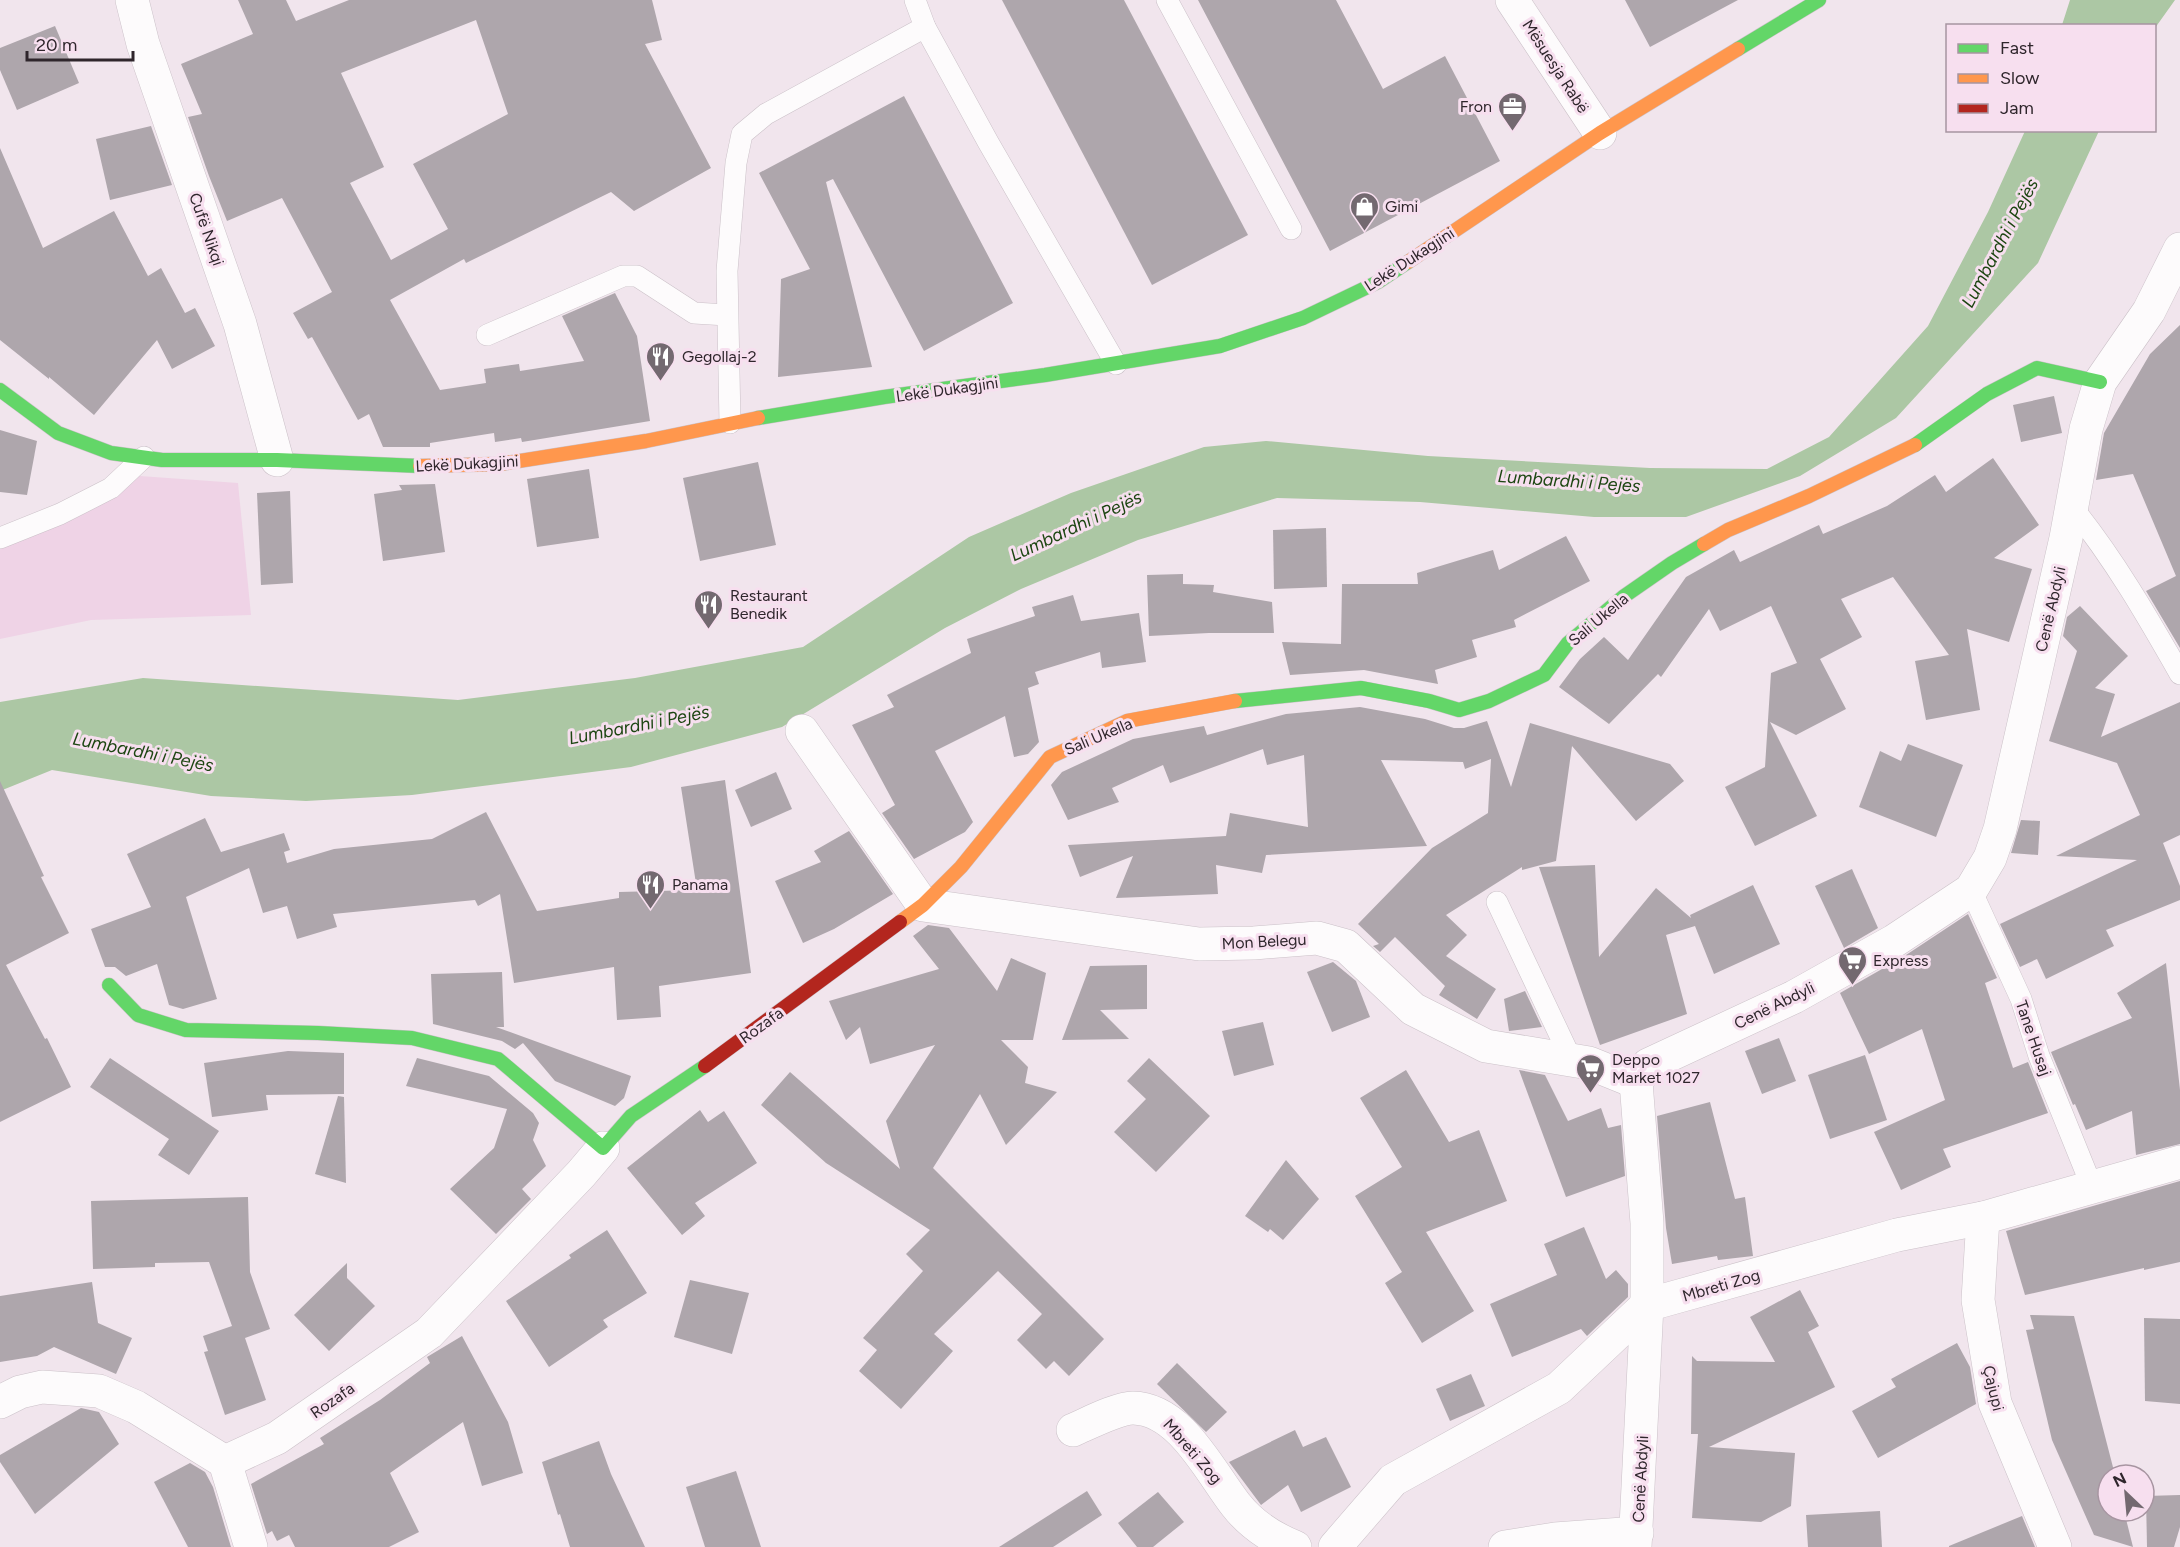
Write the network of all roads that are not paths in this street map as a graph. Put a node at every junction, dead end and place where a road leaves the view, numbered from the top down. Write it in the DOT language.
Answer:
graph roads {
  1 [pos="132,0"];
  2 [pos="915,0"];
  3 [pos="1167,0"];
  4 [pos="1512,0"];
  5 [pos="1820,0"];
  6 [pos="925,27"];
  7 [pos="1600,133"];
  8 [pos="1291,229"];
  9 [pos="2180,249"];
  10 [pos="728,315"];
  11 [pos="487,335"];
  12 [pos="1116,364"];
  13 [pos="2100,382"];
  14 [pos="0,390"];
  15 [pos="730,423"];
  16 [pos="144,457"];
  17 [pos="277,460"];
  18 [pos="2072,507"];
  19 [pos="0,538"];
  20 [pos="2180,674"];
  21 [pos="802,730"];
  22 [pos="1971,890"];
  23 [pos="1497,902"];
  24 [pos="923,906"];
  25 [pos="109,985"];
  26 [pos="1572,1060"];
  27 [pos="1636,1082"];
  28 [pos="603,1148"];
  29 [pos="2180,1162"];
  30 [pos="2092,1187"];
  31 [pos="1983,1218"];
  32 [pos="1647,1305"];
  33 [pos="0,1401"];
  34 [pos="1073,1430"];
  35 [pos="225,1462"];
  36 [pos="1636,1540"];
  37 [pos="251,1547"];
  38 [pos="1294,1547"];
  39 [pos="1335,1547"];
  40 [pos="1505,1547"];
  41 [pos="2055,1547"];
  1 -- 17 [label="street, Cufë Nikqi"];
  2 -- 6 [label="lane"];
  3 -- 8 [label="lane"];
  4 -- 7 [label="street, Mësuesja Rabë"];
  5 -- 7 [label="street, Lekë Dukagjini"];
  6 -- 10 [label="lane"];
  6 -- 12 [label="lane"];
  7 -- 12 [label="street, Lekë Dukagjini"];
  9 -- 13 [label="street, Cenë Abdyli"];
  10 -- 11 [label="lane"];
  10 -- 15 [label="lane"];
  12 -- 15 [label="street, Lekë Dukagjini"];
  13 -- 18 [label="street, Cenë Abdyli"];
  13 -- 24 [label="street, Sali Ukella"];
  14 -- 16 [label="street, Lekë Dukagjini"];
  15 -- 17 [label="street, Lekë Dukagjini"];
  16 -- 17 [label="street, Lekë Dukagjini"];
  16 -- 19 [label="lane"];
  18 -- 20 [label="lane"];
  18 -- 22 [label="street, Cenë Abdyli"];
  21 -- 24 [label="street"];
  22 -- 27 [label="street, Cenë Abdyli"];
  22 -- 30 [label="lane, Tane Husaj"];
  23 -- 26 [label="lane"];
  24 -- 26 [label="street, Mon Belegu"];
  24 -- 28 [label="street, Rozafa"];
  25 -- 28 [label="street"];
  26 -- 27 [label="street, Mon Belegu"];
  27 -- 32 [label="street, Cenë Abdyli"];
  28 -- 35 [label="street, Rozafa"];
  29 -- 30 [label="street, Mbreti Zog"];
  30 -- 31 [label="street, Mbreti Zog"];
  31 -- 32 [label="street, Mbreti Zog"];
  31 -- 41 [label="street, Çajupi"];
  32 -- 36 [label="street, Cenë Abdyli"];
  32 -- 39 [label="street, Mbreti Zog"];
  33 -- 35 [label="street"];
  34 -- 38 [label="street, Mbreti Zog"];
  35 -- 37 [label="street"];
  36 -- 40 [label="street"];
}
